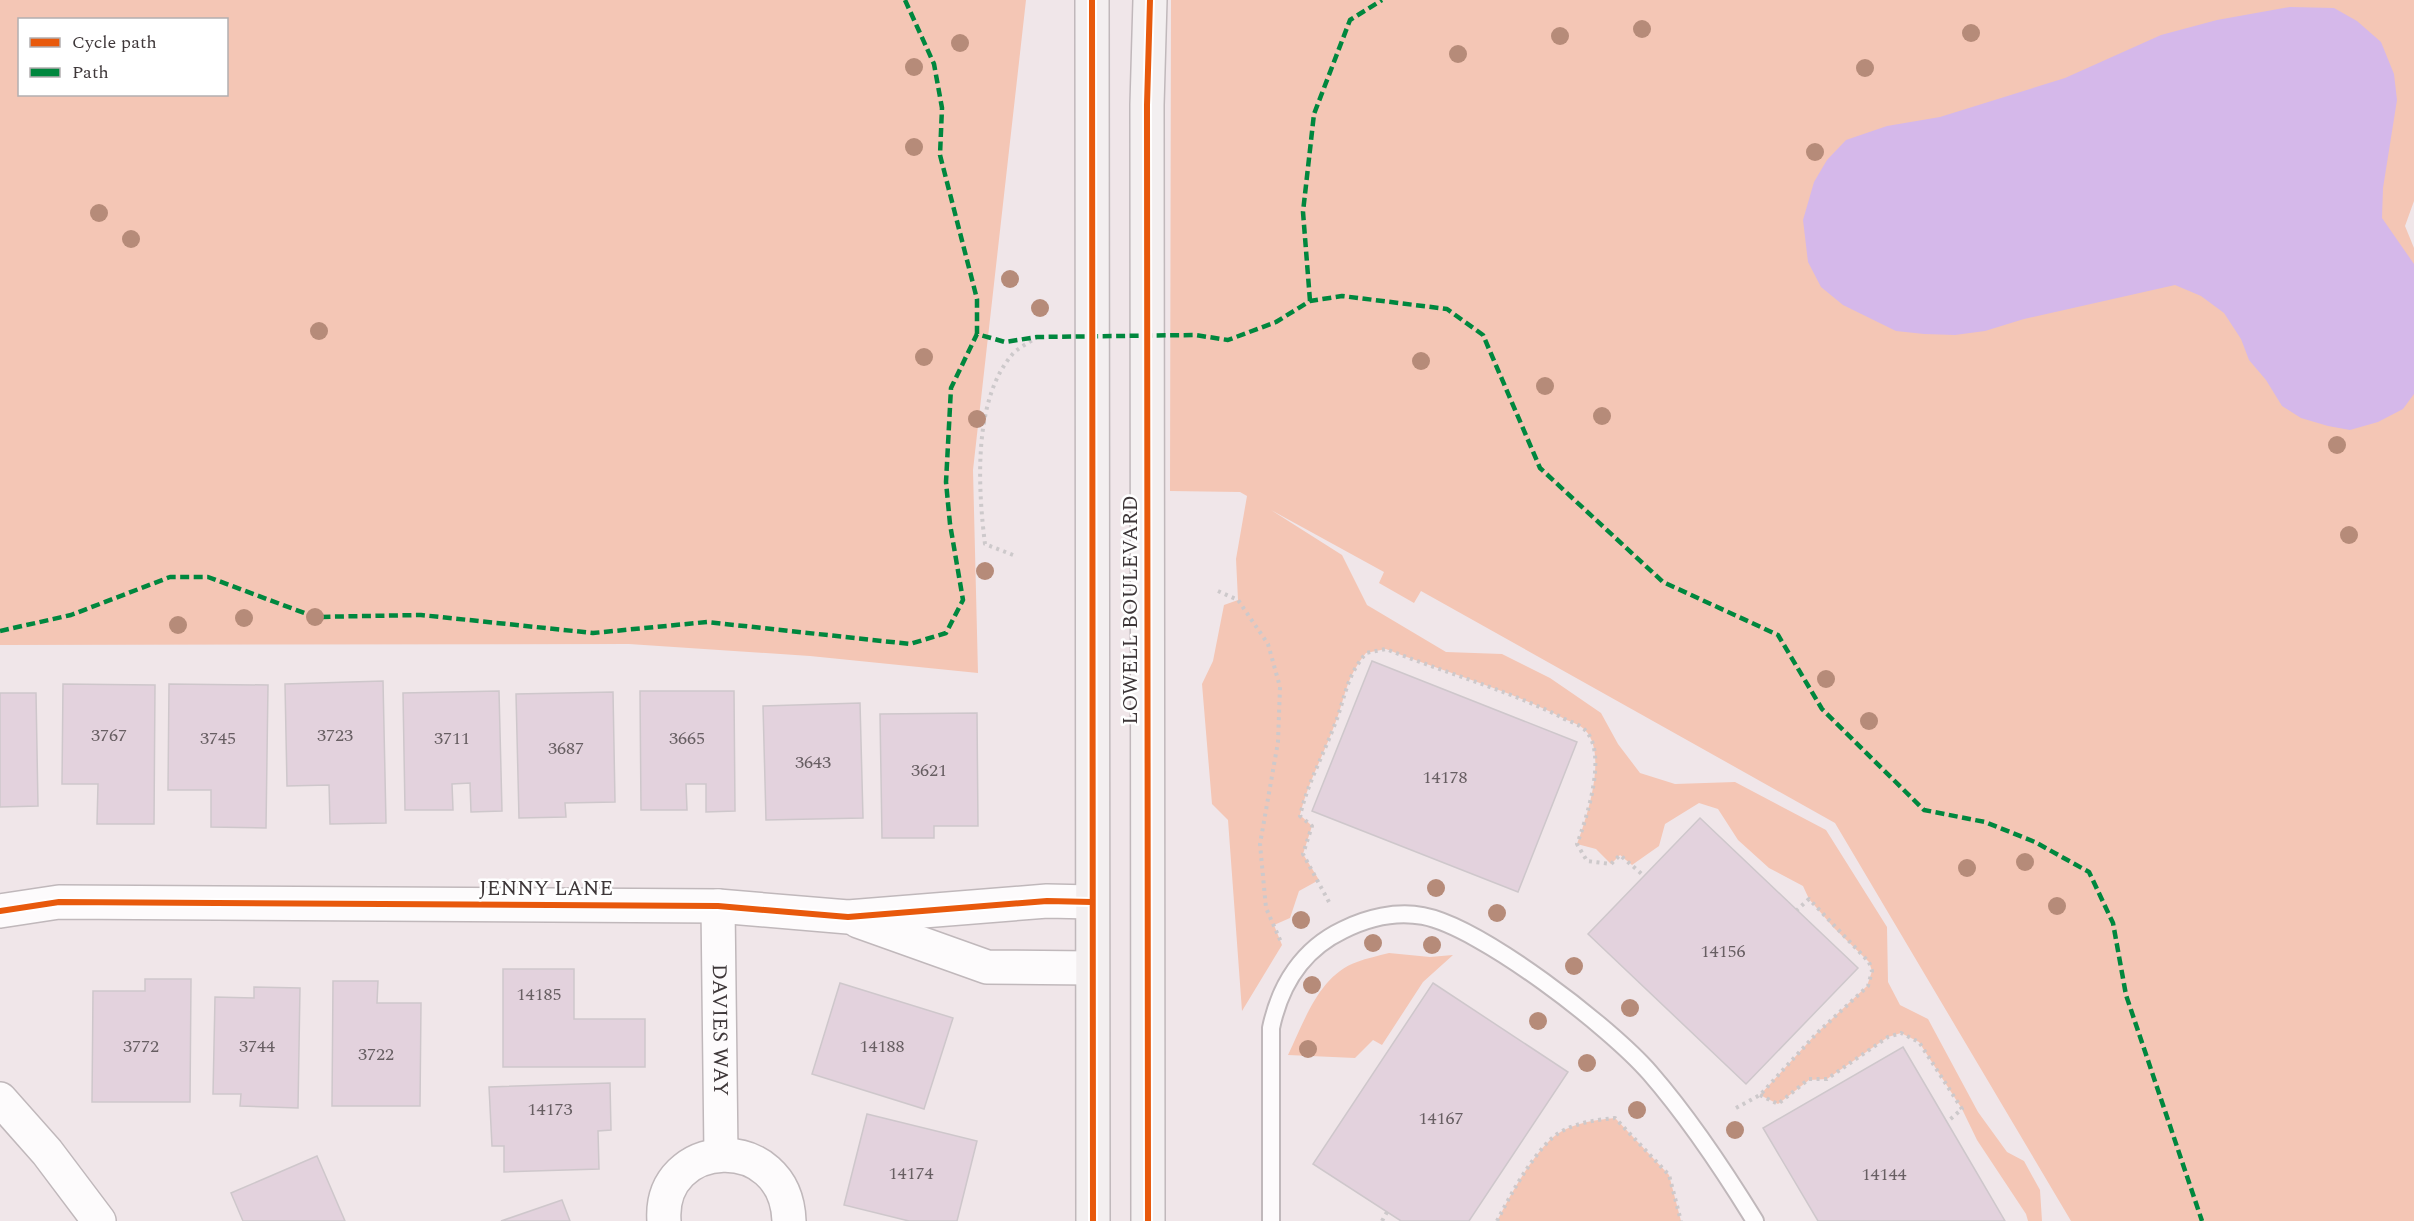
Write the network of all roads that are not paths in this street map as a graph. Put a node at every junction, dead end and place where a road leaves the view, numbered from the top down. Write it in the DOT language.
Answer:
graph roads {
  1 [pos="1092,0"];
  2 [pos="1150,0"];
  3 [pos="1092,902"];
  4 [pos="718,906"];
  5 [pos="0,912"];
  6 [pos="848,917"];
  7 [pos="1092,968"];
  8 [pos="0,1100"];
  9 [pos="721,1154"];
  10 [pos="99,1221"];
  11 [pos="664,1221"];
  12 [pos="789,1221"];
  13 [pos="1093,1221"];
  14 [pos="1148,1221"];
  15 [pos="1271,1221"];
  16 [pos="1755,1221"];
  1 -- 3 [label="main road, LOWELL BOULEVARD"];
  2 -- 14 [label="main road, LOWELL BOULEVARD"];
  3 -- 6 [label="street, JENNY LANE"];
  3 -- 7 [label="main road, LOWELL BOULEVARD"];
  4 -- 5 [label="street, JENNY LANE"];
  4 -- 6 [label="street, JENNY LANE"];
  4 -- 9 [label="street, DAVIES WAY"];
  6 -- 7 [label="street, JENNY LANE"];
  7 -- 13 [label="main road, LOWELL BOULEVARD"];
  8 -- 10 [label="street"];
  9 -- 11 [label="street"];
  9 -- 12 [label="street"];
  15 -- 16 [label="lane"];
}
